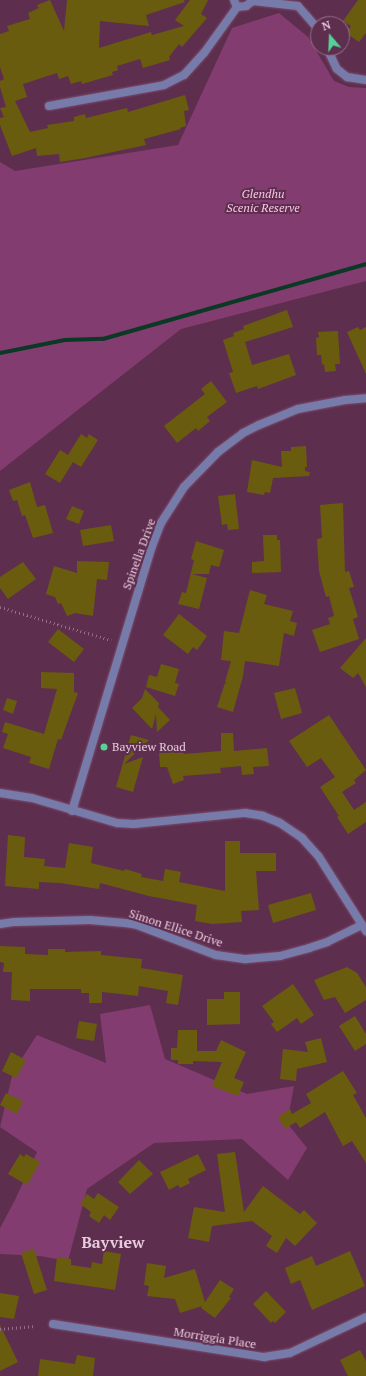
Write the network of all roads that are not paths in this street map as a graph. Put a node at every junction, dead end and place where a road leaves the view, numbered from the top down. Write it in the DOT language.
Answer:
graph roads {
  1 [pos="254,1"];
  2 [pos="235,3"];
  3 [pos="310,20"];
  4 [pos="331,56"];
  5 [pos="366,80"];
  6 [pos="49,106"];
  7 [pos="366,398"];
  8 [pos="0,793"];
  9 [pos="72,811"];
  10 [pos="0,924"];
  11 [pos="364,928"];
  12 [pos="366,1317"];
  13 [pos="53,1324"];
  1 -- 2 [label="street"];
  1 -- 3 [label="street"];
  2 -- 6 [label="street"];
  4 -- 5 [label="street"];
  7 -- 9 [label="street, Spinella Drive"];
  8 -- 9 [label="street"];
  9 -- 11 [label="street"];
  10 -- 11 [label="street, Simon Ellice Drive"];
  12 -- 13 [label="street, Morriggia Place"];
}
